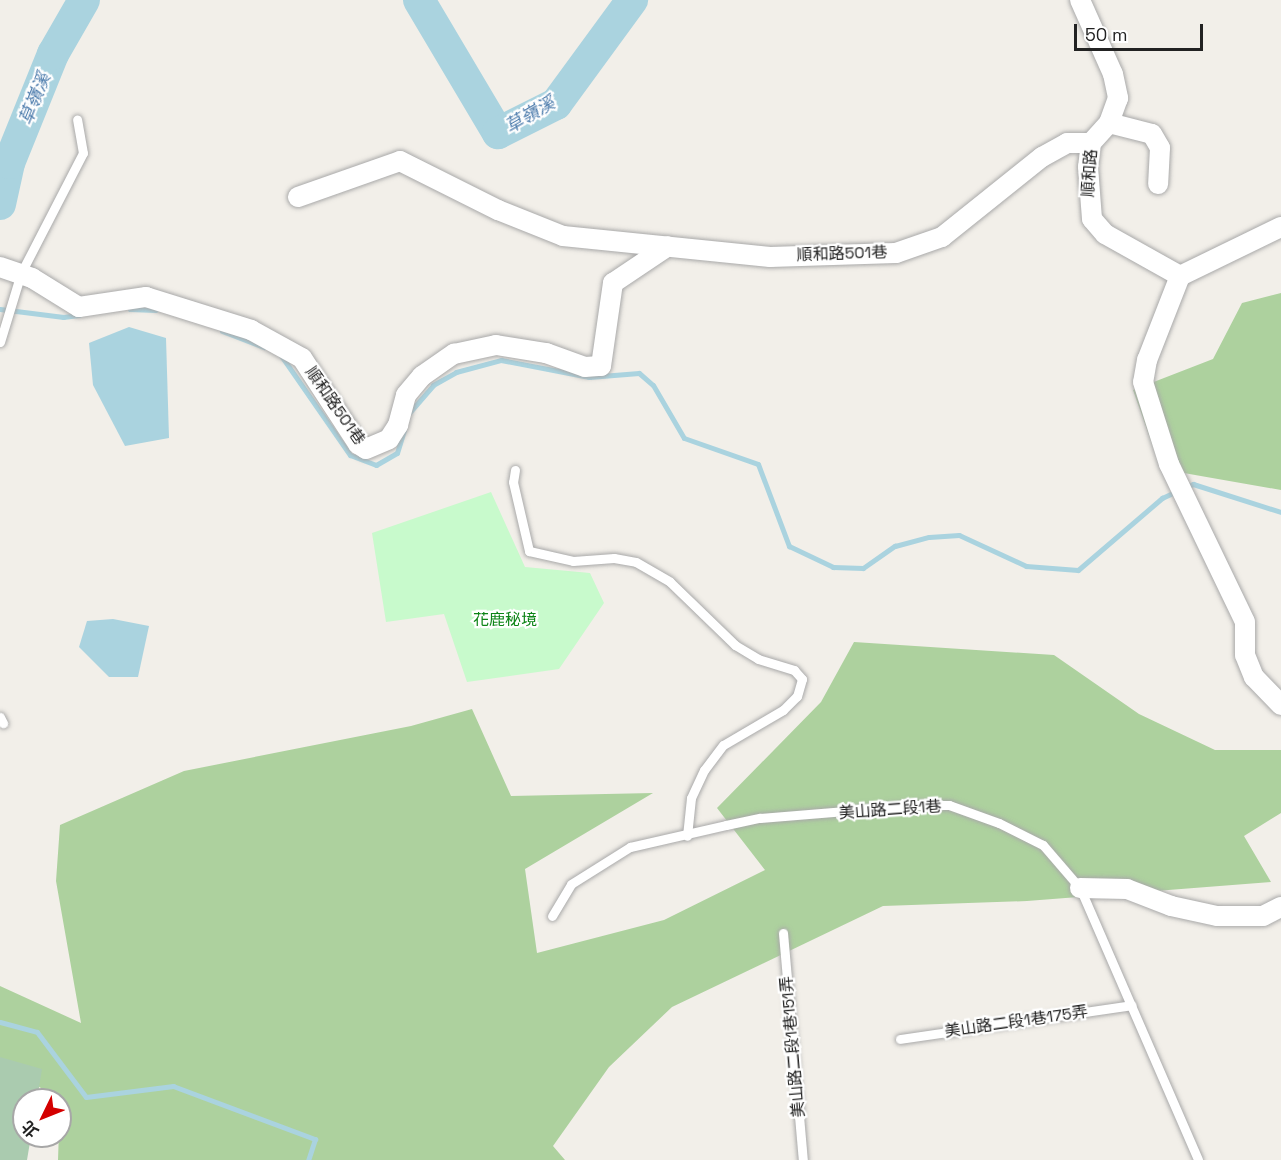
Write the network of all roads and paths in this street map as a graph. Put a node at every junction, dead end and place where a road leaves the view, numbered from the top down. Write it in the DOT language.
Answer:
graph roads {
  1 [pos="1080,0"];
  2 [pos="77,120"];
  3 [pos="1109,123"];
  4 [pos="1091,143"];
  5 [pos="1158,184"];
  6 [pos="298,197"];
  7 [pos="1281,227"];
  8 [pos="668,246"];
  9 [pos="0,267"];
  10 [pos="21,273"];
  11 [pos="1180,276"];
  12 [pos="0,342"];
  13 [pos="515,470"];
  14 [pos="1281,705"];
  15 [pos="687,836"];
  16 [pos="1080,888"];
  17 [pos="1281,907"];
  18 [pos="552,916"];
  19 [pos="783,933"];
  20 [pos="1132,1005"];
  21 [pos="900,1039"];
  22 [pos="803,1160"];
  23 [pos="1198,1160"];
  1 -- 3 [label="street, 順和路"];
  2 -- 10 [label="lane"];
  3 -- 4 [label="street, 順和路"];
  3 -- 5 [label="street"];
  4 -- 8 [label="street, 順和路501巷"];
  4 -- 11 [label="street, 順和路"];
  6 -- 8 [label="street, 順和路501巷"];
  7 -- 11 [label="street"];
  8 -- 10 [label="street, 順和路501巷"];
  9 -- 10 [label="street, 順和路501巷"];
  10 -- 12 [label="lane"];
  11 -- 14 [label="street"];
  13 -- 15 [label="lane"];
  15 -- 16 [label="lane, 美山路二段1巷"];
  15 -- 18 [label="lane, 美山路二段1巷"];
  16 -- 17 [label="street"];
  16 -- 20 [label="lane, 美山路二段1巷"];
  19 -- 22 [label="lane, 美山路二段1巷151弄"];
  20 -- 21 [label="lane, 美山路二段1巷175弄"];
  20 -- 23 [label="lane, 美山路二段1巷"];
}
